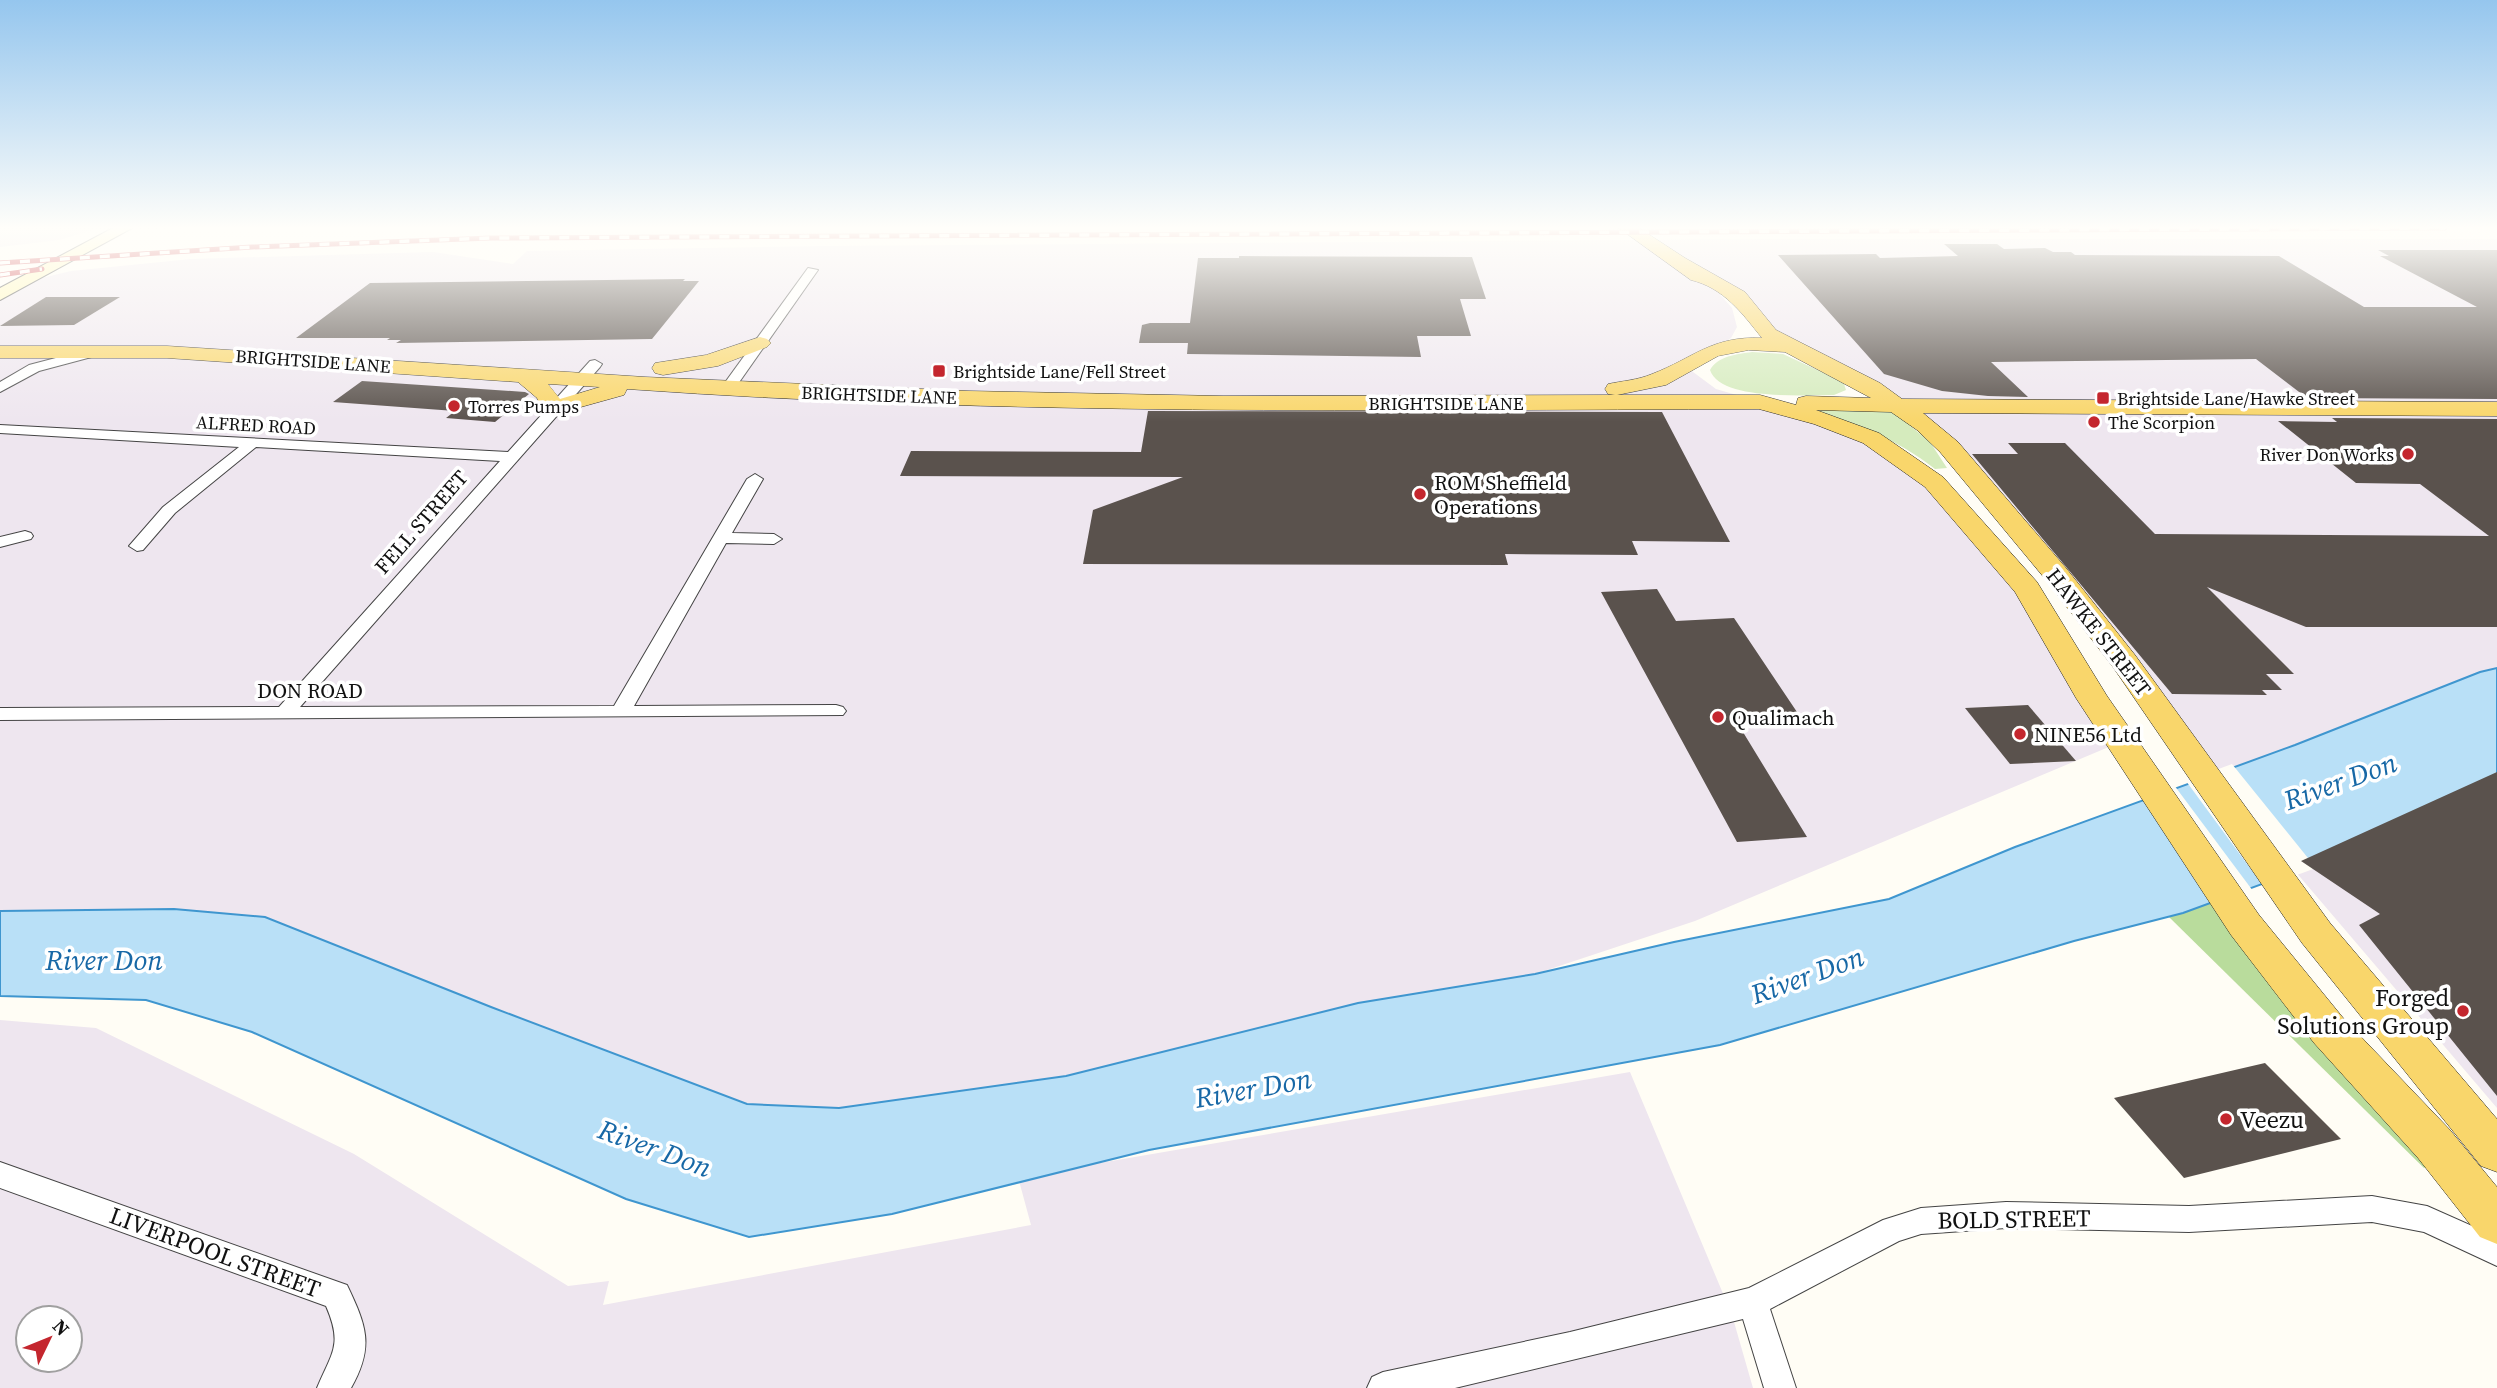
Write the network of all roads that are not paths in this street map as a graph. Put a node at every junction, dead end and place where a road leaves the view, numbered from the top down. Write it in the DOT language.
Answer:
graph roads {
  1 [pos="796,293"];
  2 [pos="1719,293"];
  3 [pos="1733,293"];
  4 [pos="1745,301"];
  5 [pos="0,340"];
  6 [pos="760,343"];
  7 [pos="1789,346"];
  8 [pos="95,351"];
  9 [pos="1712,351"];
  10 [pos="0,352"];
  11 [pos="1690,363"];
  12 [pos="1842,366"];
  13 [pos="663,368"];
  14 [pos="588,372"];
  15 [pos="526,376"];
  16 [pos="734,380"];
  17 [pos="645,383"];
  18 [pos="0,388"];
  19 [pos="1760,402"];
  20 [pos="1842,404"];
  21 [pos="1987,405"];
  22 [pos="1899,406"];
  23 [pos="552,408"];
  24 [pos="2497,409"];
  25 [pos="0,429"];
  26 [pos="251,444"];
  27 [pos="510,457"];
  28 [pos="755,479"];
  29 [pos="25,536"];
  30 [pos="722,538"];
  31 [pos="774,539"];
  32 [pos="0,542"];
  33 [pos="137,546"];
  34 [pos="621,711"];
  35 [pos="836,711"];
  36 [pos="284,713"];
  37 [pos="0,714"];
  38 [pos="2497,1152"];
  39 [pos="0,1175"];
  40 [pos="2497,1222"];
  41 [pos="2497,1252"];
  42 [pos="1753,1302"];
  43 [pos="332,1388"];
  44 [pos="1383,1388"];
  45 [pos="1780,1388"];
  1 -- 6 [label="street"];
  2 -- 9 [label="main road"];
  3 -- 4 [label="main road"];
  4 -- 7 [label="main road"];
  4 -- 12 [label="main road"];
  5 -- 14 [label="main road, BRIGHTSIDE LANE"];
  6 -- 13 [label="main road"];
  6 -- 16 [label="street"];
  7 -- 9 [label="main road"];
  7 -- 12 [label="main road"];
  8 -- 10 [label="main road, BRIGHTSIDE LANE"];
  8 -- 15 [label="main road, BRIGHTSIDE LANE"];
  8 -- 18 [label="street"];
  9 -- 11 [label="main road, BRIGHTSIDE LANE"];
  11 -- 16 [label="main road, BRIGHTSIDE LANE"];
  11 -- 19 [label="main road"];
  12 -- 20 [label="main road"];
  12 -- 21 [label="main road"];
  12 -- 22 [label="main road, HAWKE STREET"];
  13 -- 14 [label="main road, BRIGHTSIDE LANE"];
  13 -- 16 [label="main road, BRIGHTSIDE LANE"];
  14 -- 15 [label="main road, BRIGHTSIDE LANE"];
  14 -- 17 [label="main road, BRIGHTSIDE LANE"];
  14 -- 23 [label="street, FELL STREET"];
  15 -- 23 [label="main road"];
  16 -- 17 [label="main road, BRIGHTSIDE LANE"];
  16 -- 19 [label="main road, BRIGHTSIDE LANE"];
  17 -- 23 [label="main road"];
  19 -- 20 [label="main road"];
  19 -- 40 [label="main road, HAWKE STREET"];
  20 -- 22 [label="main road"];
  21 -- 22 [label="main road"];
  21 -- 24 [label="main road"];
  22 -- 38 [label="main road, HAWKE STREET"];
  23 -- 27 [label="street, FELL STREET"];
  25 -- 26 [label="street, ALFRED ROAD"];
  26 -- 27 [label="street, ALFRED ROAD"];
  26 -- 33 [label="street"];
  27 -- 36 [label="street, FELL STREET"];
  28 -- 30 [label="street"];
  29 -- 32 [label="street"];
  30 -- 31 [label="street"];
  30 -- 34 [label="street"];
  34 -- 35 [label="street, DON ROAD"];
  34 -- 36 [label="street, DON ROAD"];
  36 -- 37 [label="street, DON ROAD"];
  39 -- 43 [label="street, LIVERPOOL STREET"];
  41 -- 42 [label="street, BOLD STREET"];
  42 -- 44 [label="street, BOLD STREET"];
  42 -- 45 [label="street"];
}
